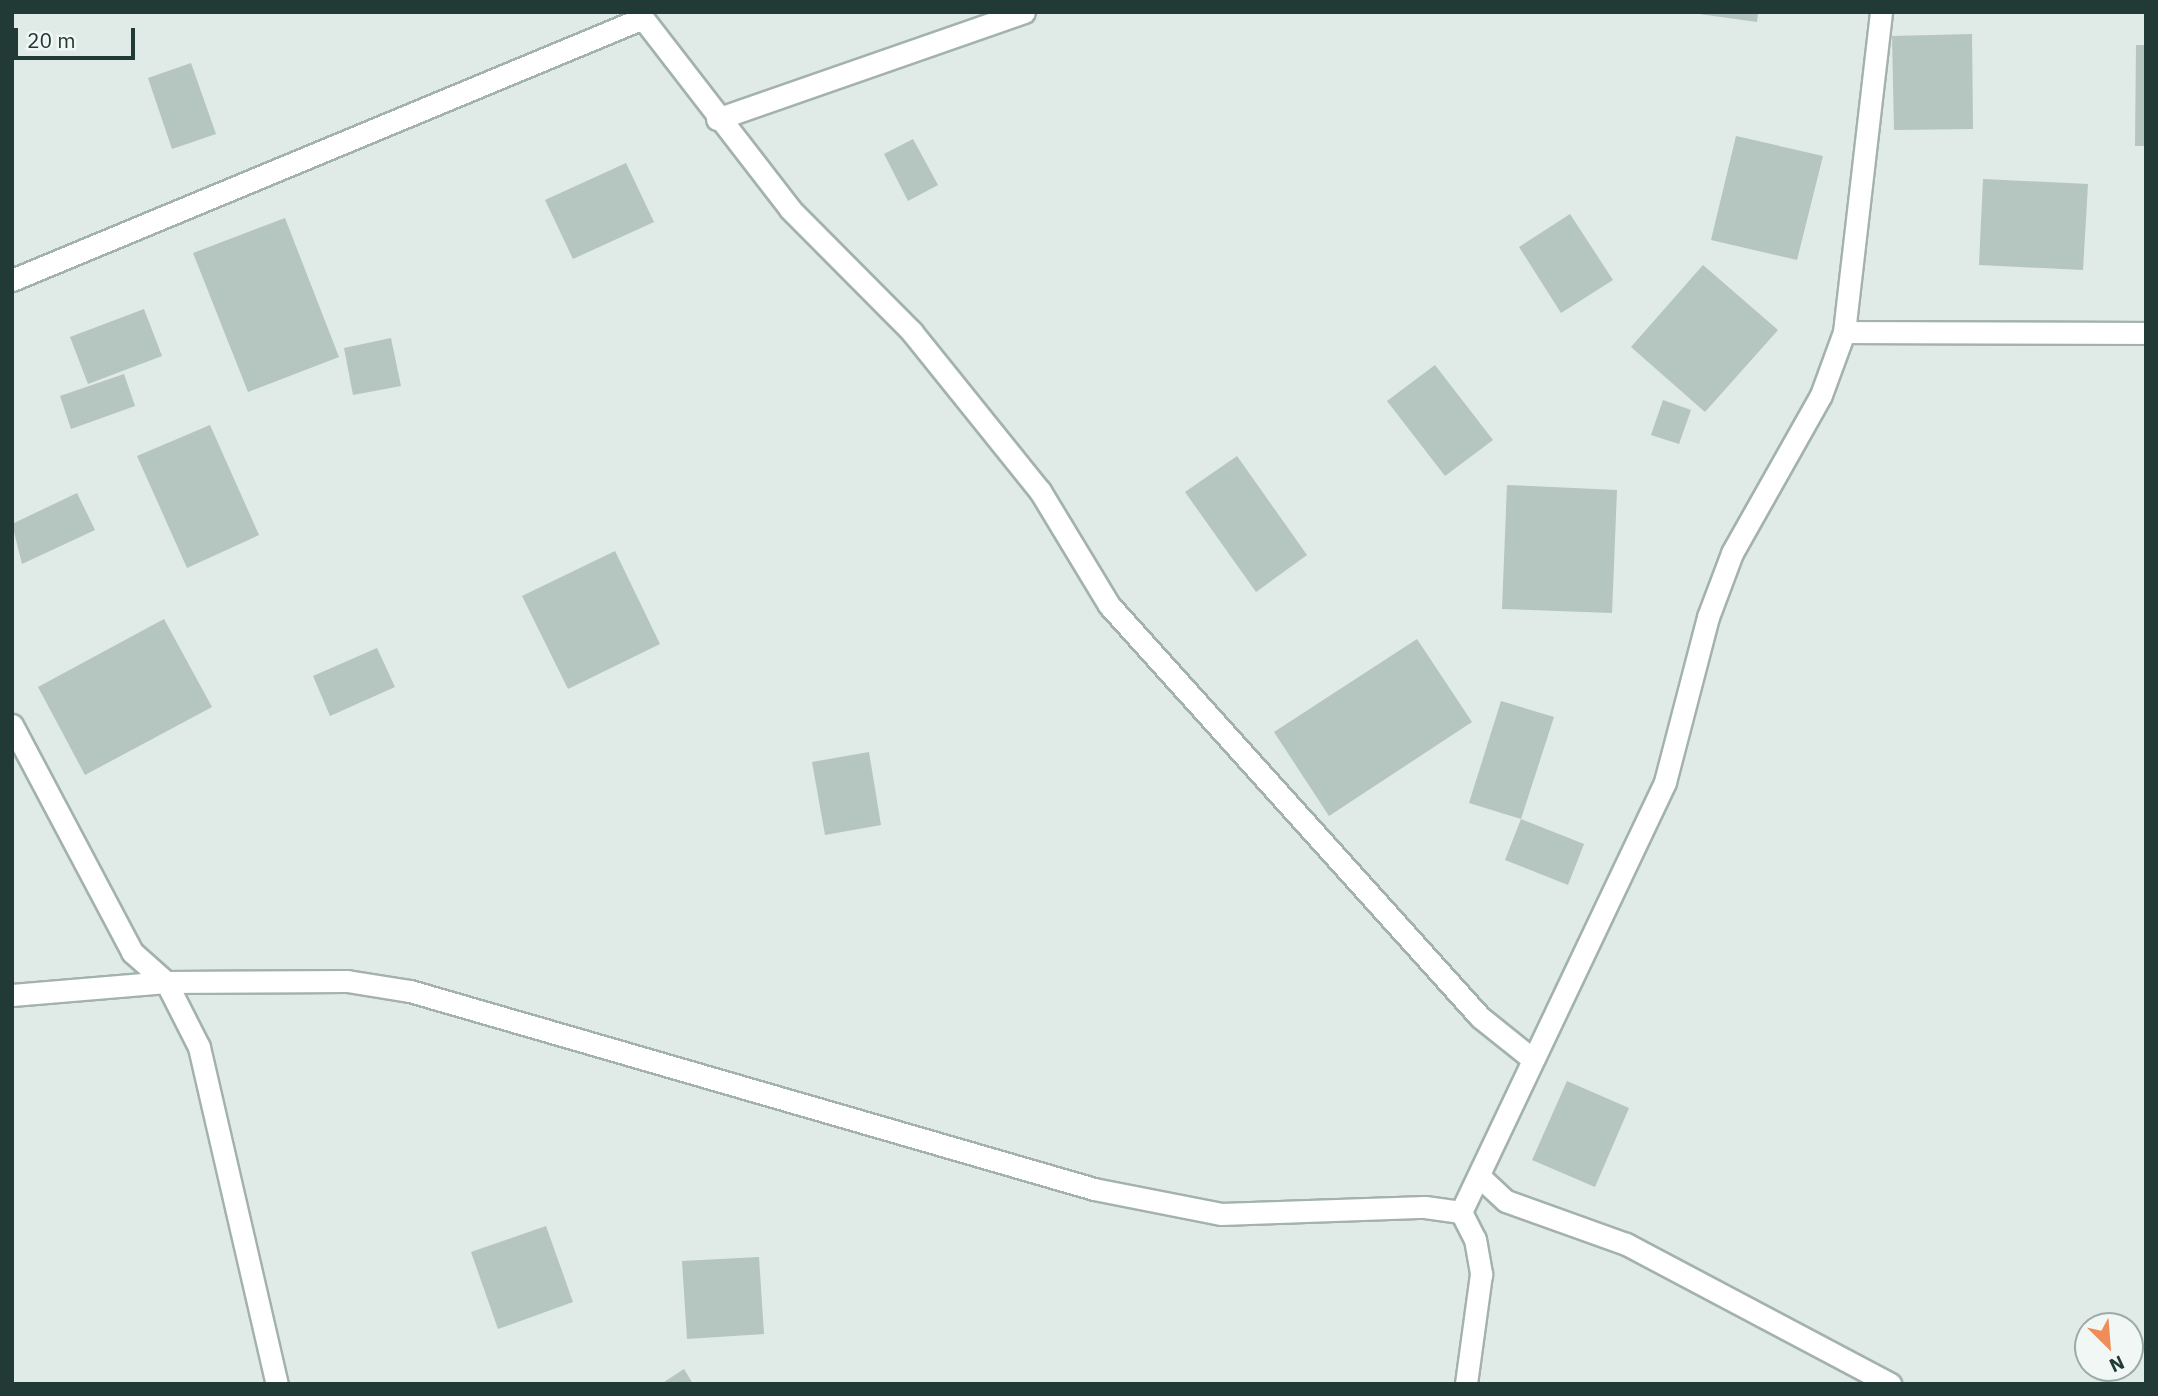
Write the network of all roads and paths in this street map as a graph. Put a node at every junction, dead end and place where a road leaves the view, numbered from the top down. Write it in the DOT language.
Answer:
graph roads {
  1 [pos="1024,12"];
  2 [pos="1881,12"];
  3 [pos="640,15"];
  4 [pos="717,119"];
  5 [pos="12,280"];
  6 [pos="1844,332"];
  7 [pos="2146,333"];
  8 [pos="12,725"];
  9 [pos="166,982"];
  10 [pos="12,995"];
  11 [pos="1530,1057"];
  12 [pos="1480,1177"];
  13 [pos="1461,1212"];
  14 [pos="277,1384"];
  15 [pos="1466,1384"];
  16 [pos="1890,1384"];
  1 -- 4 [label="street"];
  2 -- 6 [label="street"];
  3 -- 4 [label="street"];
  3 -- 5 [label="street"];
  4 -- 11 [label="street"];
  6 -- 7 [label="street"];
  6 -- 11 [label="street"];
  8 -- 9 [label="street"];
  9 -- 10 [label="street"];
  9 -- 13 [label="street"];
  9 -- 14 [label="street"];
  11 -- 12 [label="street"];
  12 -- 13 [label="street"];
  12 -- 16 [label="street"];
  13 -- 15 [label="street"];
}
